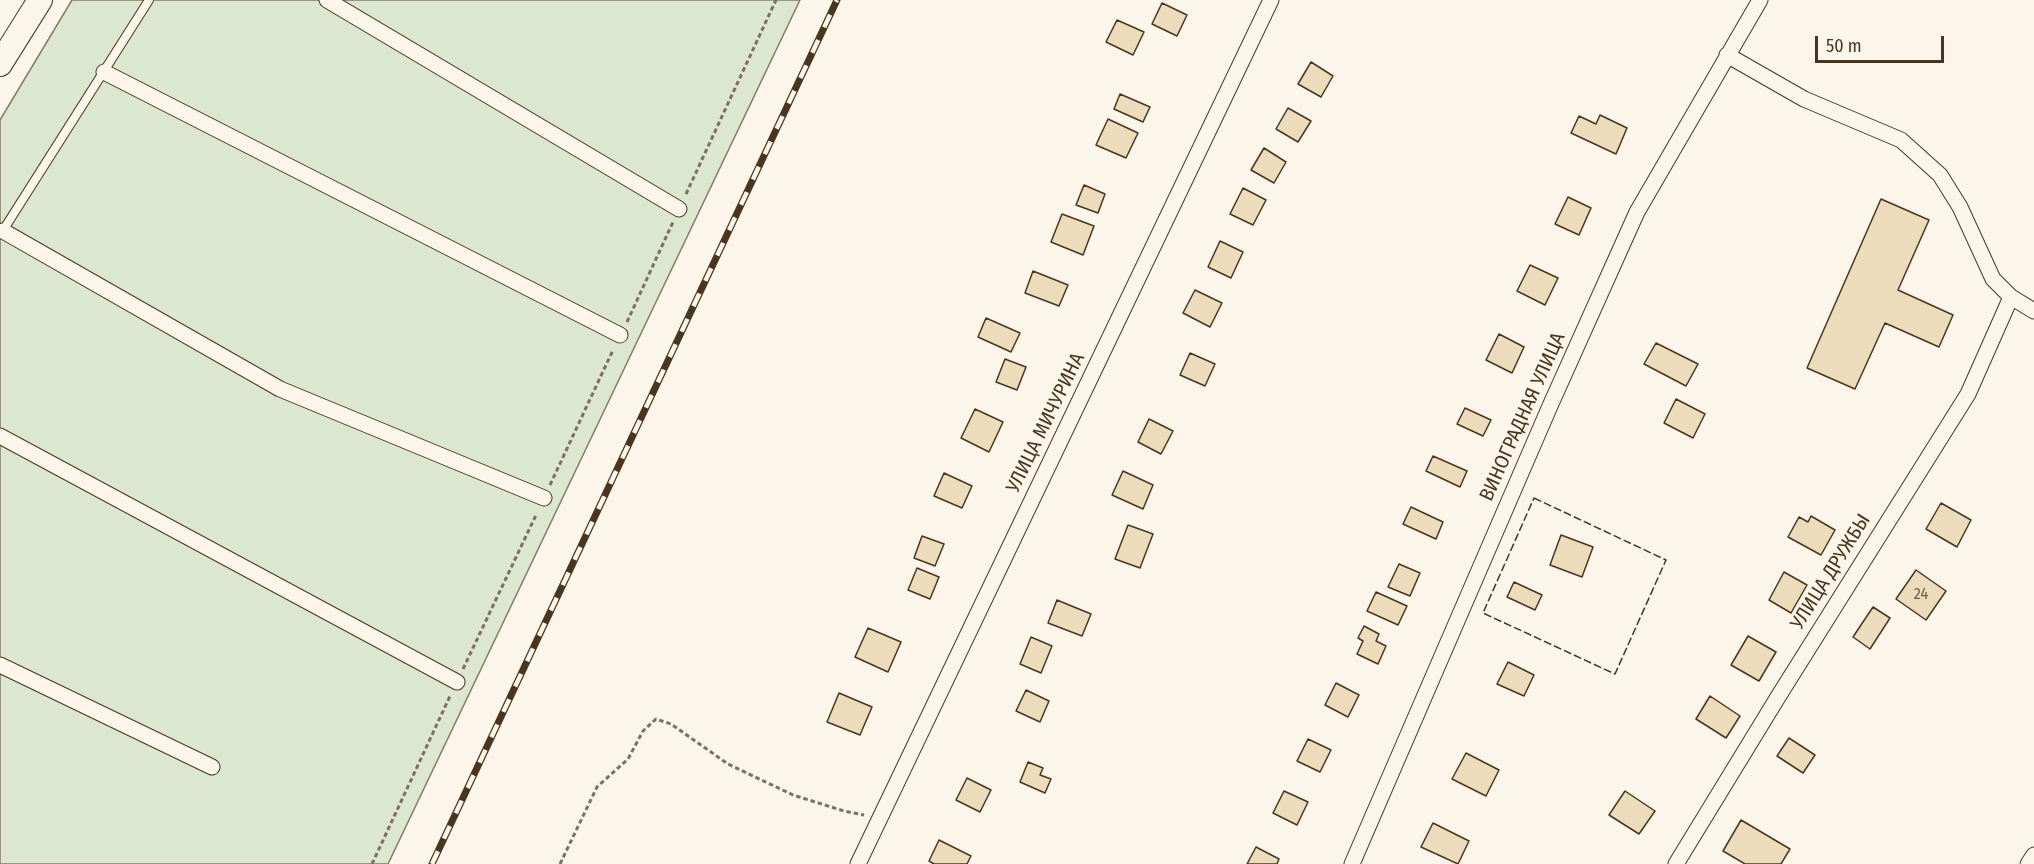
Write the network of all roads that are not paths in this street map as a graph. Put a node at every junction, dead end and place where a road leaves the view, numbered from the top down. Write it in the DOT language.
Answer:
graph roads {
  1 [pos="39,0"];
  2 [pos="149,0"];
  3 [pos="327,0"];
  4 [pos="1271,0"];
  5 [pos="1760,0"];
  6 [pos="1727,55"];
  7 [pos="0,64"];
  8 [pos="104,72"];
  9 [pos="679,209"];
  10 [pos="2,233"];
  11 [pos="2011,297"];
  12 [pos="2034,310"];
  13 [pos="620,335"];
  14 [pos="0,436"];
  15 [pos="544,498"];
  16 [pos="0,665"];
  17 [pos="457,682"];
  18 [pos="212,767"];
  19 [pos="2034,855"];
  20 [pos="858,864"];
  21 [pos="1352,864"];
  22 [pos="1676,864"];
  23 [pos="2028,864"];
  1 -- 7 [label="main road"];
  2 -- 8 [label="lane"];
  3 -- 9 [label="street"];
  4 -- 20 [label="street, УЛИЦА МИЧУРИНА"];
  5 -- 6 [label="street, ВИНОГРАДНАЯ УЛИЦА"];
  6 -- 11 [label="street"];
  6 -- 21 [label="street, ВИНОГРАДНАЯ УЛИЦА"];
  8 -- 10 [label="lane"];
  8 -- 13 [label="street"];
  10 -- 15 [label="street"];
  11 -- 12 [label="street"];
  11 -- 22 [label="street, УЛИЦА ДРУЖБЫ"];
  14 -- 17 [label="street"];
  16 -- 18 [label="street"];
  19 -- 23 [label="street"];
}
